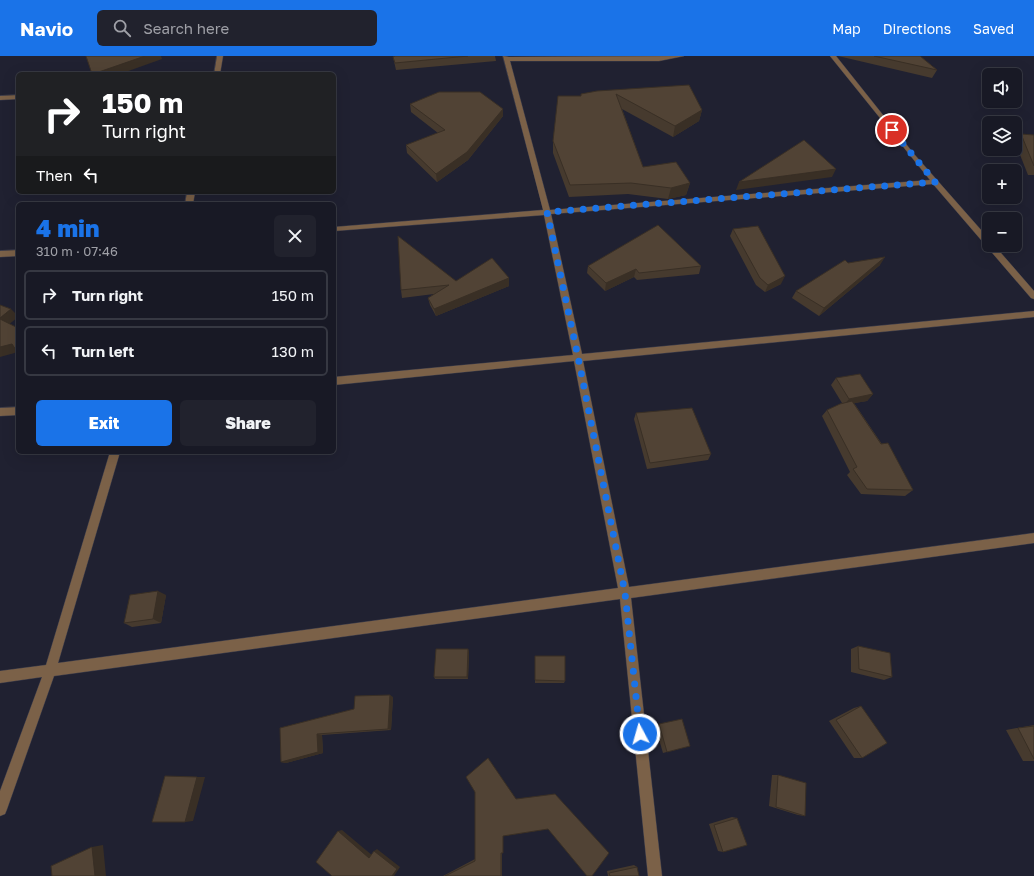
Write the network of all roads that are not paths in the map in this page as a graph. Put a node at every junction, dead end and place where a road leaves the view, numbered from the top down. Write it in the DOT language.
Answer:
graph roads {
  1 [pos="220,56"];
  2 [pos="681,56"];
  3 [pos="833,56"];
  4 [pos="506,57"];
  5 [pos="216,72"];
  6 [pos="16,97"];
  7 [pos="0,98"];
  8 [pos="935,182"];
  9 [pos="547,212"];
  10 [pos="336,229"];
  11 [pos="982,235"];
  12 [pos="997,252"];
  13 [pos="16,253"];
  14 [pos="0,254"];
  15 [pos="1034,296"];
  16 [pos="1034,314"];
  17 [pos="578,357"];
  18 [pos="336,380"];
  19 [pos="16,410"];
  20 [pos="0,412"];
  21 [pos="113,454"];
  22 [pos="1034,538"];
  23 [pos="625,593"];
  24 [pos="50,671"];
  25 [pos="0,678"];
  26 [pos="0,809"];
  27 [pos="656,876"];
  1 -- 5 [label="street"];
  2 -- 4 [label="street"];
  3 -- 8 [label="street"];
  4 -- 9 [label="street"];
  6 -- 7 [label="street"];
  8 -- 9 [label="street"];
  8 -- 11 [label="street"];
  9 -- 10 [label="street"];
  9 -- 17 [label="street"];
  12 -- 15 [label="street"];
  13 -- 14 [label="street"];
  16 -- 17 [label="street"];
  17 -- 18 [label="street"];
  17 -- 23 [label="street"];
  19 -- 20 [label="street"];
  21 -- 24 [label="street"];
  22 -- 23 [label="street"];
  23 -- 24 [label="street"];
  23 -- 27 [label="street"];
  24 -- 25 [label="street"];
  24 -- 26 [label="street"];
}
